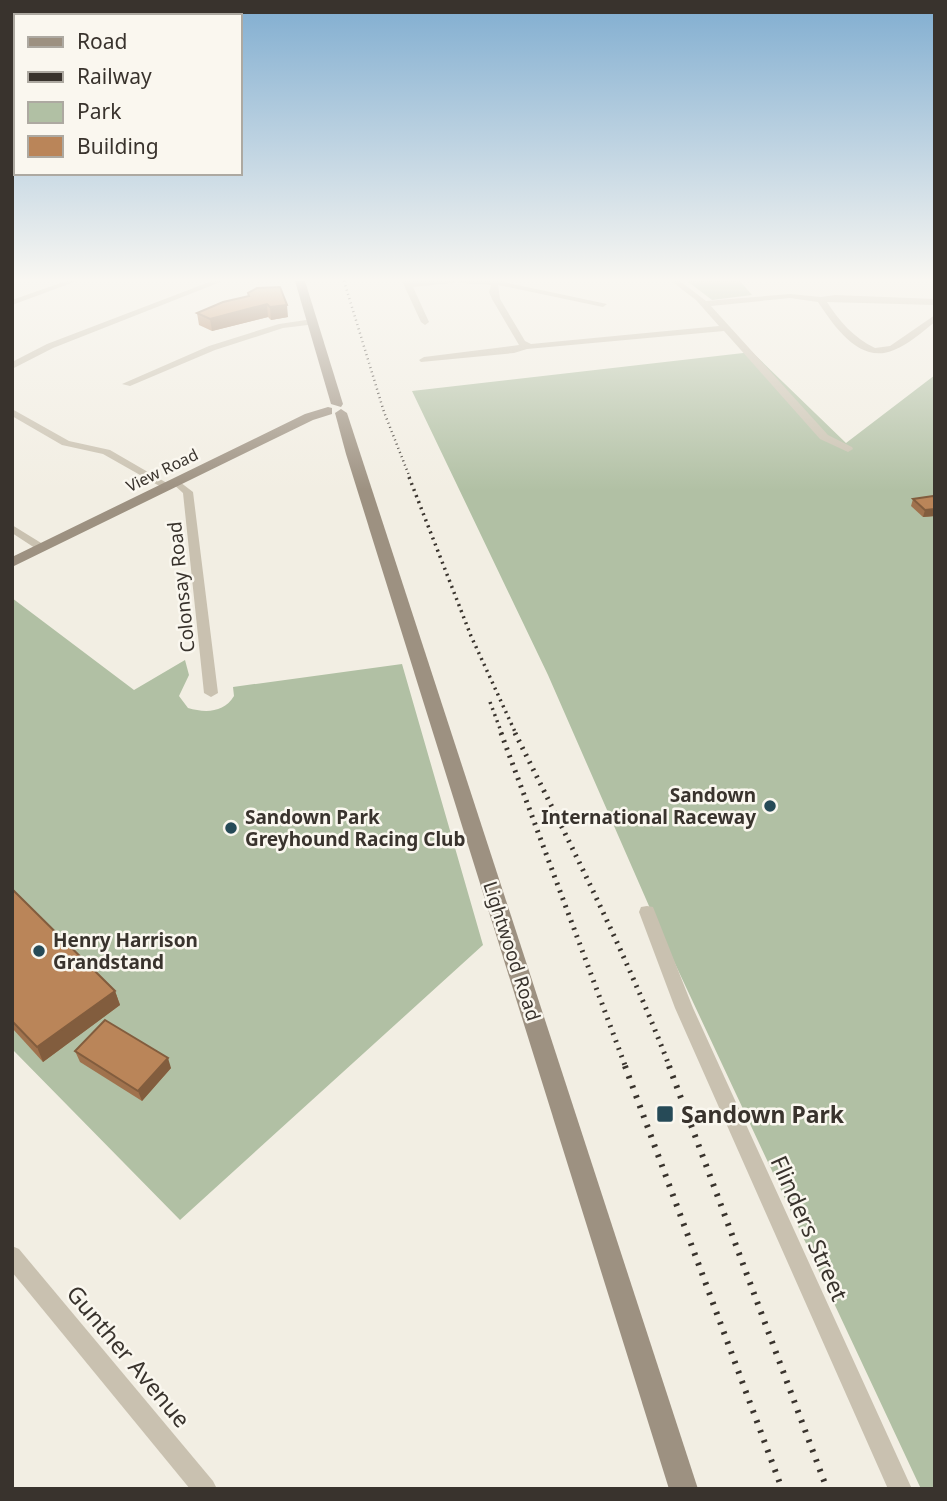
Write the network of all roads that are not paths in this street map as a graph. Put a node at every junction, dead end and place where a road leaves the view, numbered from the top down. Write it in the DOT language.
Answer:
graph roads {
  1 [pos="40,351"];
  2 [pos="205,351"];
  3 [pos="320,351"];
  4 [pos="505,351"];
  5 [pos="746,351"];
  6 [pos="424,360"];
  7 [pos="12,366"];
  8 [pos="127,384"];
  9 [pos="335,409"];
  10 [pos="12,412"];
  11 [pos="848,449"];
  12 [pos="171,484"];
  13 [pos="12,528"];
  14 [pos="42,548"];
  15 [pos="12,563"];
  16 [pos="211,693"];
  17 [pos="648,912"];
  18 [pos="12,1256"];
  19 [pos="205,1489"];
  20 [pos="684,1489"];
  21 [pos="900,1489"];
  1 -- 7 [label="street"];
  2 -- 8 [label="street"];
  3 -- 9 [label="main road, Lightwood Road"];
  4 -- 6 [label="street"];
  5 -- 11 [label="street"];
  9 -- 12 [label="main road, View Road"];
  9 -- 20 [label="main road, Lightwood Road"];
  10 -- 12 [label="street"];
  12 -- 14 [label="main road, View Road"];
  12 -- 16 [label="street, Colonsay Road"];
  13 -- 14 [label="street"];
  14 -- 15 [label="main road, View Road"];
  17 -- 21 [label="street, Flinders Street"];
  18 -- 19 [label="street, Gunther Avenue"];
}
